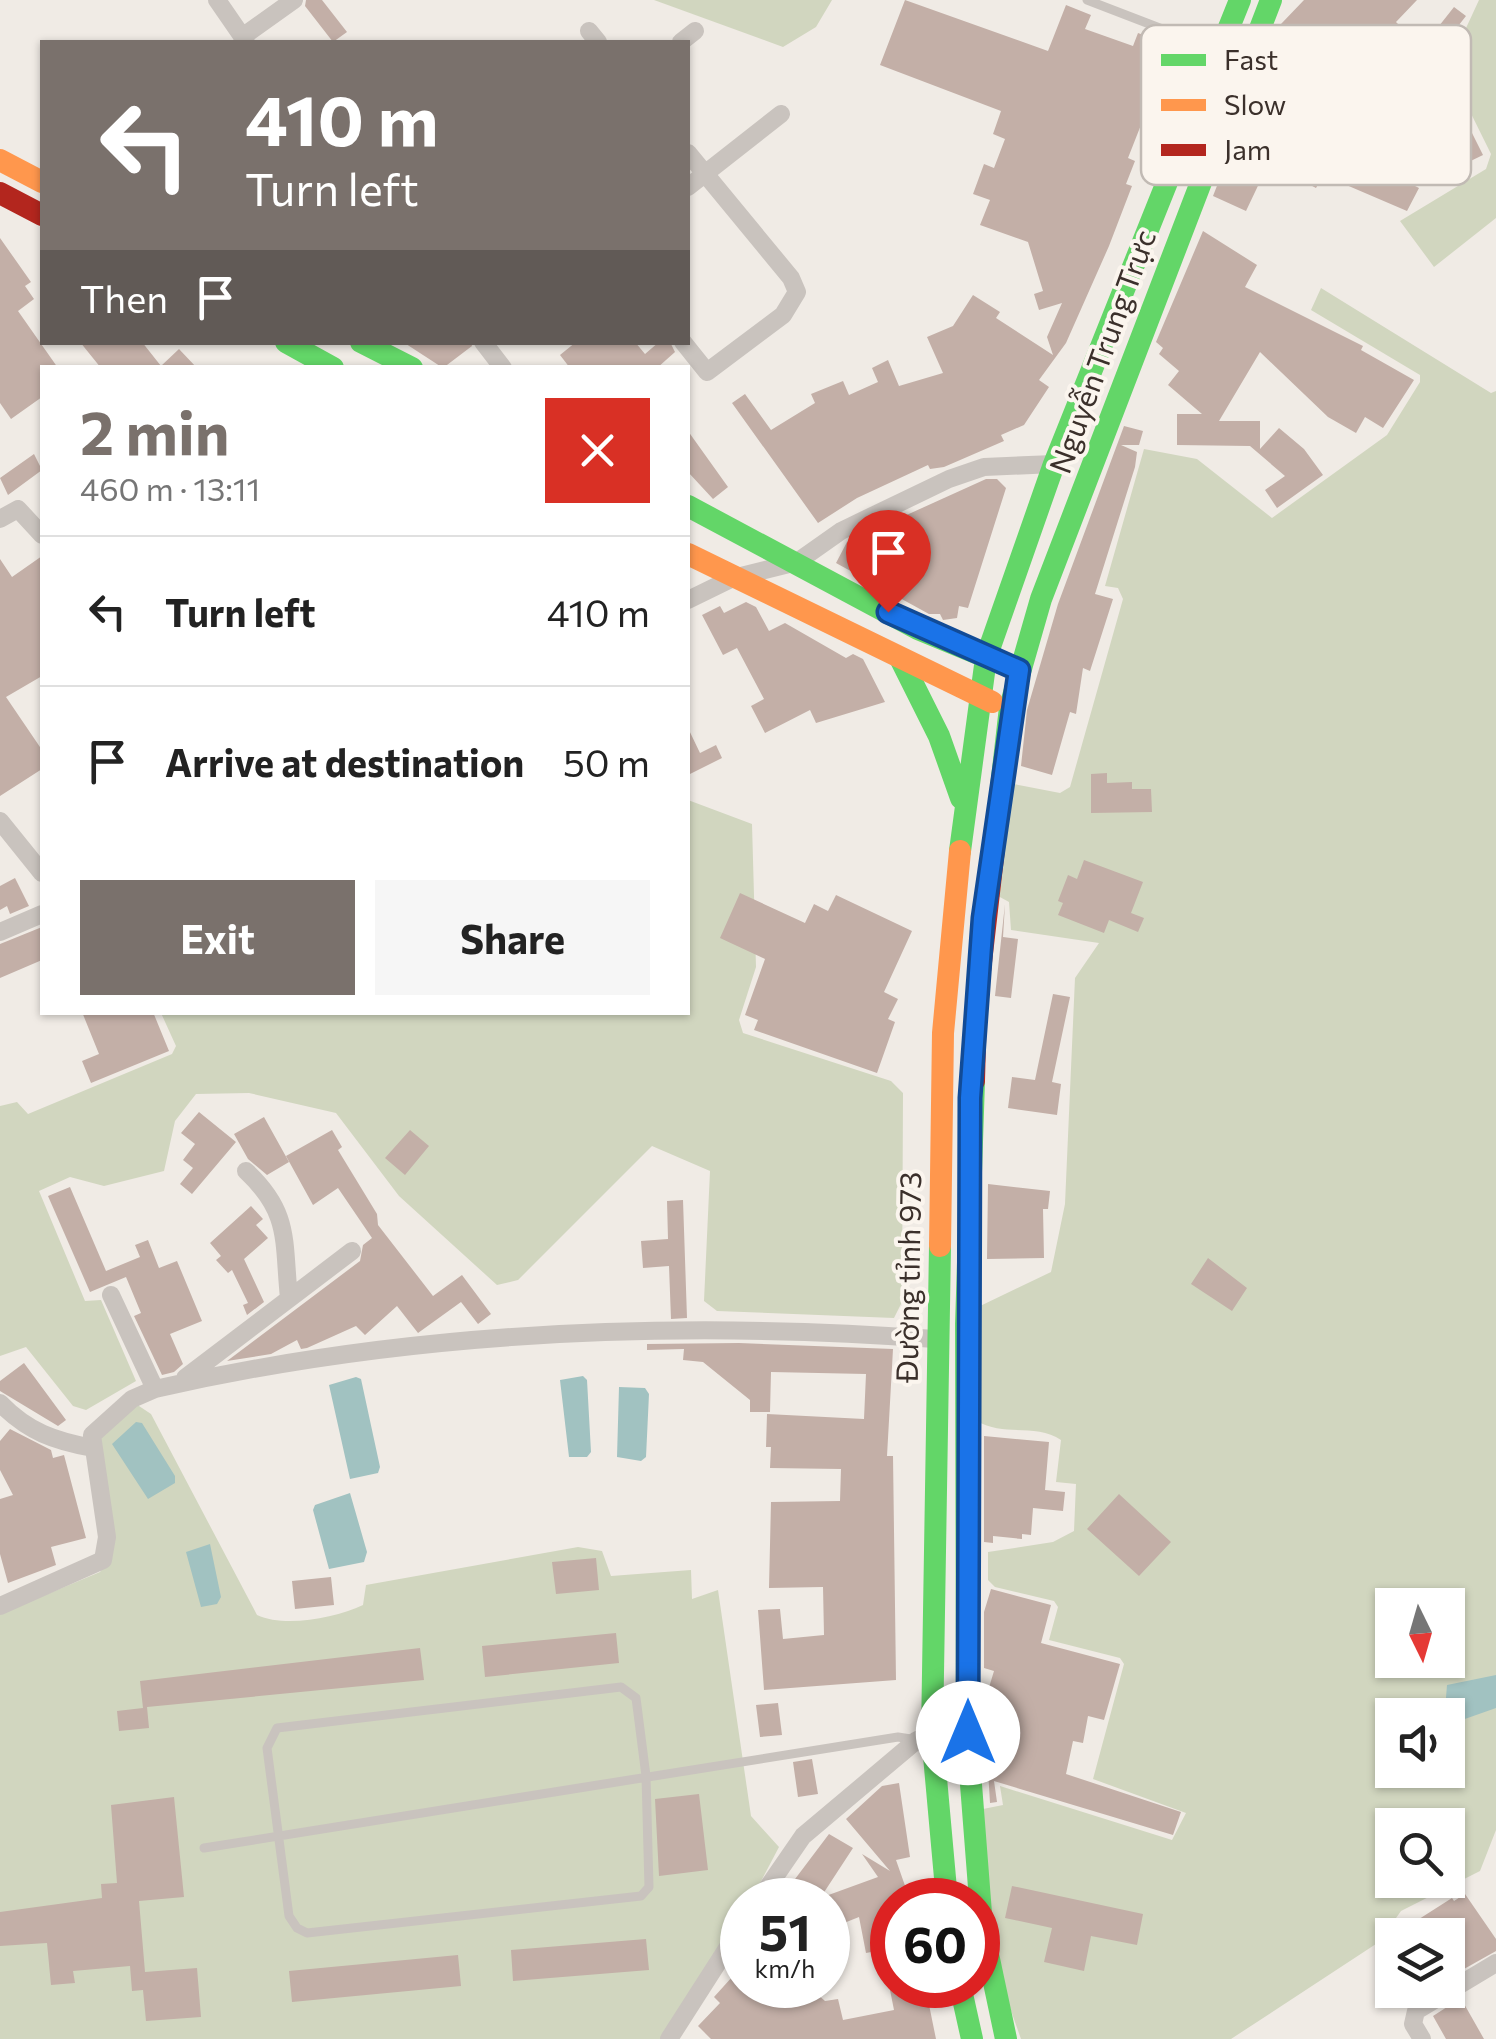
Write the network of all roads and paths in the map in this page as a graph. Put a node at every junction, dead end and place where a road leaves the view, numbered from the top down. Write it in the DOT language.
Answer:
graph roads {
  1 [pos="217,0"];
  2 [pos="294,0"];
  3 [pos="1088,0"];
  4 [pos="1240,0"];
  5 [pos="1272,0"];
  6 [pos="1152,25"];
  7 [pos="1230,25"];
  8 [pos="1262,25"];
  9 [pos="244,40"];
  10 [pos="781,114"];
  11 [pos="690,156"];
  12 [pos="0,160"];
  13 [pos="704,174"];
  14 [pos="40,181"];
  15 [pos="690,185"];
  16 [pos="1165,185"];
  17 [pos="1195,185"];
  18 [pos="0,194"];
  19 [pos="40,215"];
  20 [pos="291,345"];
  21 [pos="367,345"];
  22 [pos="686,345"];
  23 [pos="328,365"];
  24 [pos="406,365"];
  25 [pos="1054,464"];
  26 [pos="690,507"];
  27 [pos="0,519"];
  28 [pos="40,532"];
  29 [pos="690,555"];
  30 [pos="798,562"];
  31 [pos="733,578"];
  32 [pos="690,599"];
  33 [pos="900,658"];
  34 [pos="986,658"];
  35 [pos="1019,670"];
  36 [pos="979,698"];
  37 [pos="1010,707"];
  38 [pos="964,806"];
  39 [pos="0,821"];
  40 [pos="40,871"];
  41 [pos="40,915"];
  42 [pos="0,932"];
  43 [pos="246,1171"];
  44 [pos="352,1250"];
  45 [pos="111,1296"];
  46 [pos="290,1298"];
  47 [pos="936,1332"];
  48 [pos="180,1382"];
  49 [pos="156,1388"];
  50 [pos="0,1403"];
  51 [pos="93,1448"];
  52 [pos="0,1606"];
  53 [pos="968,1733"];
  54 [pos="924,1737"];
  55 [pos="646,1776"];
  56 [pos="280,1835"];
  57 [pos="204,1848"];
  58 [pos="774,1878"];
  59 [pos="944,1878"];
  60 [pos="720,1959"];
  61 [pos="1496,1963"];
  62 [pos="965,2008"];
  63 [pos="669,2039"];
  64 [pos="972,2039"];
  65 [pos="1006,2039"];
  66 [pos="1422,2039"];
  1 -- 9 [label="street"];
  2 -- 9 [label="street"];
  3 -- 6 [label="lane"];
  4 -- 7 [label="main road, Nguyễn Trung Trực"];
  5 -- 8 [label="main road, Nguyễn Trung Trực"];
  10 -- 13 [label="street"];
  11 -- 13 [label="street"];
  12 -- 14 [label="main road"];
  13 -- 15 [label="street"];
  13 -- 22 [label="street"];
  16 -- 25 [label="main road, Nguyễn Trung Trực"];
  17 -- 35 [label="main road, Nguyễn Trung Trực"];
  18 -- 19 [label="main road"];
  20 -- 23 [label="main road"];
  21 -- 24 [label="main road"];
  25 -- 30 [label="street"];
  25 -- 34 [label="main road, Nguyễn Trung Trực"];
  26 -- 30 [label="main road"];
  27 -- 28 [label="street"];
  29 -- 31 [label="main road"];
  30 -- 31 [label="street"];
  30 -- 34 [label="main road"];
  31 -- 32 [label="street"];
  31 -- 33 [label="main road"];
  33 -- 36 [label="main road"];
  33 -- 38 [label="main road"];
  34 -- 35 [label="main road"];
  34 -- 36 [label="main road, Đường tỉnh 973"];
  35 -- 37 [label="main road, Đường tỉnh 973"];
  36 -- 37 [label="main road"];
  36 -- 38 [label="main road, Đường tỉnh 973"];
  37 -- 53 [label="main road, Đường tỉnh 973"];
  38 -- 47 [label="main road, Đường tỉnh 973"];
  39 -- 40 [label="street"];
  41 -- 42 [label="street"];
  43 -- 46 [label="street"];
  44 -- 46 [label="street"];
  45 -- 49 [label="street"];
  46 -- 48 [label="street"];
  47 -- 48 [label="street"];
  47 -- 54 [label="main road, Đường tỉnh 973"];
  48 -- 49 [label="street"];
  49 -- 51 [label="street"];
  50 -- 51 [label="street"];
  51 -- 52 [label="street"];
  53 -- 54 [label="main road"];
  53 -- 65 [label="main road, Đường tỉnh 973"];
  54 -- 55 [label="lane"];
  54 -- 58 [label="street"];
  54 -- 59 [label="main road, Đường tỉnh 973"];
  55 -- 56 [label="lane"];
  55 -- 56 [label="lane"];
  55 -- 56 [label="lane"];
  56 -- 57 [label="lane"];
  60 -- 63 [label="street"];
  61 -- 66 [label="street"];
  62 -- 64 [label="main road"];
}
